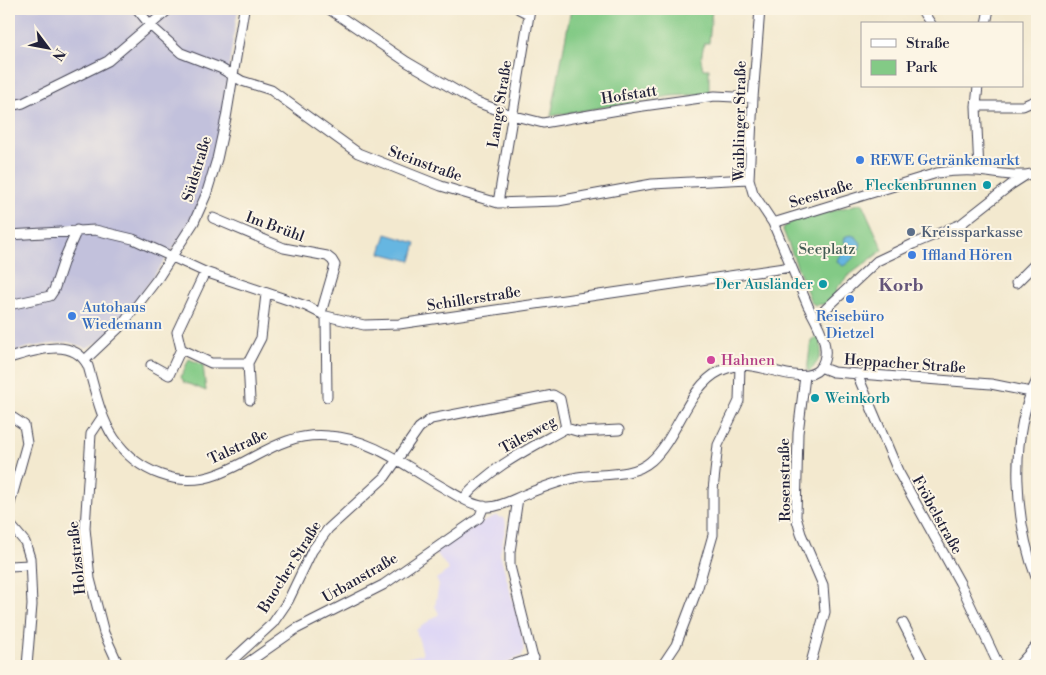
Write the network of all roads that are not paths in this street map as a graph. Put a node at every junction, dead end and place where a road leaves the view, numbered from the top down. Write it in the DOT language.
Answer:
graph roads {
  1 [pos="137,9"];
  2 [pos="169,9"];
  3 [pos="244,9"];
  4 [pos="329,9"];
  5 [pos="519,9"];
  6 [pos="760,9"];
  7 [pos="921,9"];
  8 [pos="989,9"];
  9 [pos="530,11"];
  10 [pos="930,22"];
  11 [pos="986,22"];
  12 [pos="151,26"];
  13 [pos="233,75"];
  14 [pos="978,88"];
  15 [pos="753,98"];
  16 [pos="1037,102"];
  17 [pos="9,106"];
  18 [pos="976,106"];
  19 [pos="511,115"];
  20 [pos="979,171"];
  21 [pos="994,174"];
  22 [pos="1037,174"];
  23 [pos="1026,176"];
  24 [pos="750,179"];
  25 [pos="998,194"];
  26 [pos="498,203"];
  27 [pos="213,218"];
  28 [pos="773,223"];
  29 [pos="77,230"];
  30 [pos="9,235"];
  31 [pos="172,256"];
  32 [pos="1037,262"];
  33 [pos="791,267"];
  34 [pos="205,272"];
  35 [pos="1016,283"];
  36 [pos="266,294"];
  37 [pos="9,305"];
  38 [pos="324,314"];
  39 [pos="815,319"];
  40 [pos="180,349"];
  41 [pos="9,358"];
  42 [pos="85,360"];
  43 [pos="248,363"];
  44 [pos="740,365"];
  45 [pos="151,366"];
  46 [pos="820,367"];
  47 [pos="857,374"];
  48 [pos="805,376"];
  49 [pos="1037,380"];
  50 [pos="1031,392"];
  51 [pos="327,397"];
  52 [pos="250,400"];
  53 [pos="9,415"];
  54 [pos="103,416"];
  55 [pos="566,428"];
  56 [pos="619,430"];
  57 [pos="397,460"];
  58 [pos="518,498"];
  59 [pos="463,499"];
  60 [pos="484,506"];
  61 [pos="9,507"];
  62 [pos="9,523"];
  63 [pos="30,565"];
  64 [pos="9,566"];
  65 [pos="1037,580"];
  66 [pos="904,623"];
  67 [pos="1037,645"];
  68 [pos="534,662"];
  69 [pos="27,666"];
  70 [pos="119,666"];
  71 [pos="226,666"];
  72 [pos="243,666"];
  73 [pos="509,666"];
  74 [pos="662,666"];
  75 [pos="810,666"];
  76 [pos="925,666"];
  77 [pos="1000,666"];
  78 [pos="1018,666"];
  1 -- 12 [label="street, Steinstraße"];
  2 -- 12 [label="street"];
  3 -- 13 [label="street, Südstraße"];
  4 -- 19 [label="street, Hofstatt"];
  5 -- 9 [label="street"];
  6 -- 15 [label="street, Waiblinger Straße"];
  7 -- 10 [label="street"];
  8 -- 11 [label="street"];
  9 -- 19 [label="street, Lange Straße"];
  12 -- 13 [label="street, Steinstraße"];
  12 -- 17 [label="street"];
  13 -- 26 [label="street, Steinstraße"];
  13 -- 31 [label="street, Südstraße"];
  14 -- 18 [label="street"];
  15 -- 19 [label="street, Hofstatt"];
  15 -- 24 [label="street, Waiblinger Straße"];
  16 -- 18 [label="street"];
  18 -- 20 [label="street"];
  19 -- 26 [label="street, Lange Straße"];
  20 -- 21 [label="street, Seestraße"];
  20 -- 28 [label="street, Seestraße"];
  21 -- 23 [label="street, Seestraße"];
  21 -- 25 [label="street"];
  22 -- 23 [label="street"];
  23 -- 25 [label="street"];
  24 -- 26 [label="street, Steinstraße"];
  24 -- 28 [label="street, Waiblinger Straße"];
  25 -- 39 [label="street"];
  27 -- 38 [label="street, Im Brühl"];
  28 -- 33 [label="street, Waiblinger Straße"];
  29 -- 30 [label="street, Schillerstraße"];
  29 -- 31 [label="street, Schillerstraße"];
  29 -- 37 [label="street"];
  31 -- 34 [label="street, Schillerstraße"];
  31 -- 42 [label="street, Südstraße"];
  32 -- 35 [label="street"];
  33 -- 38 [label="street, Schillerstraße"];
  33 -- 39 [label="street, Waiblinger Straße"];
  34 -- 36 [label="street, Schillerstraße"];
  34 -- 40 [label="street"];
  36 -- 38 [label="street, Schillerstraße"];
  36 -- 43 [label="street"];
  38 -- 51 [label="street, Im Brühl"];
  39 -- 46 [label="street, Waiblinger Straße"];
  40 -- 43 [label="street"];
  40 -- 45 [label="street"];
  41 -- 42 [label="street"];
  42 -- 54 [label="street, Talstraße"];
  43 -- 52 [label="street"];
  44 -- 48 [label="street"];
  44 -- 58 [label="street"];
  44 -- 74 [label="street"];
  46 -- 47 [label="street, Heppacher Straße"];
  46 -- 48 [label="street"];
  47 -- 50 [label="street, Heppacher Straße"];
  47 -- 77 [label="street, Fröbelstraße"];
  48 -- 75 [label="street, Rosenstraße"];
  49 -- 50 [label="street"];
  50 -- 65 [label="street"];
  53 -- 61 [label="street"];
  54 -- 57 [label="street, Talstraße"];
  54 -- 70 [label="street, Holzstraße"];
  55 -- 56 [label="street, Tälesweg"];
  55 -- 57 [label="street, Buocher Straße"];
  55 -- 59 [label="street, Tälesweg"];
  57 -- 59 [label="street"];
  57 -- 71 [label="street, Buocher Straße"];
  58 -- 60 [label="street"];
  58 -- 68 [label="street"];
  59 -- 60 [label="street"];
  60 -- 72 [label="street, Urbanstraße"];
  62 -- 63 [label="street"];
  63 -- 64 [label="street"];
  63 -- 69 [label="street"];
  66 -- 76 [label="street"];
  67 -- 78 [label="street"];
  68 -- 73 [label="street"];
}
